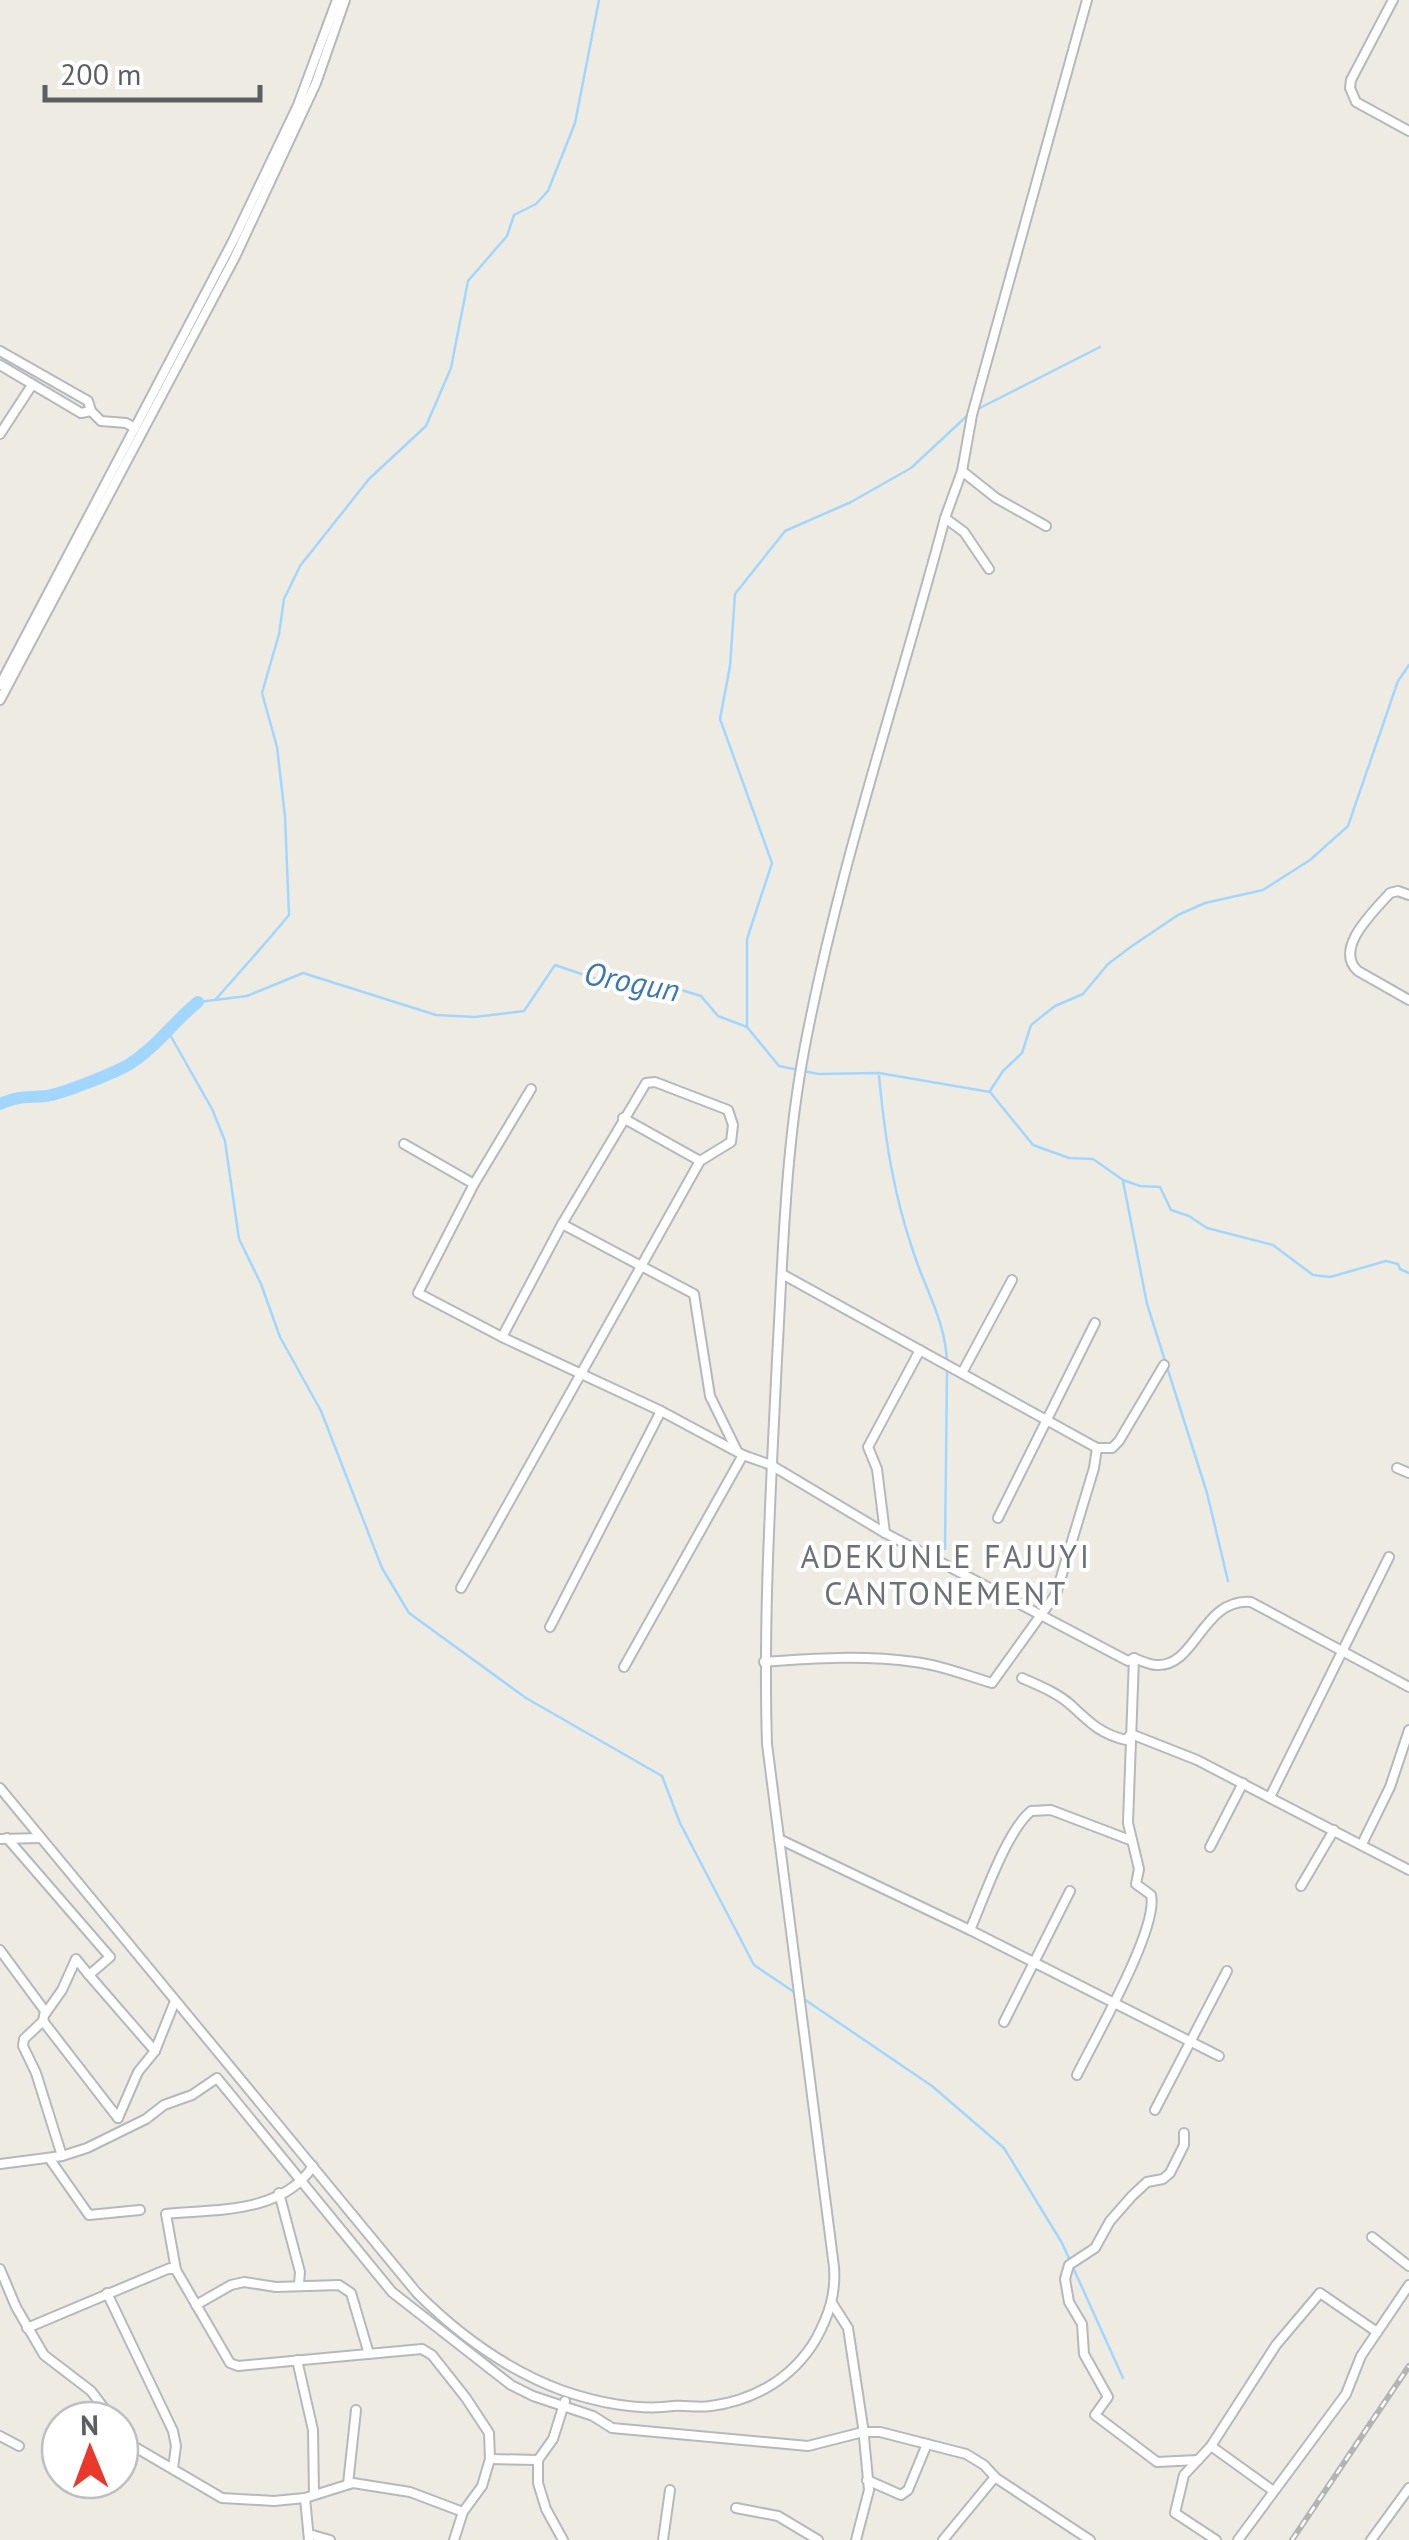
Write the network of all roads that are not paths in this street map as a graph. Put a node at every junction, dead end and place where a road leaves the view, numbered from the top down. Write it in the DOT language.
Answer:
graph roads {
  1 [pos="337,0"];
  2 [pos="346,0"];
  3 [pos="1087,0"];
  4 [pos="1392,0"];
  5 [pos="1409,131"];
  6 [pos="0,351"];
  7 [pos="0,364"];
  8 [pos="32,385"];
  9 [pos="91,410"];
  10 [pos="135,428"];
  11 [pos="0,434"];
  12 [pos="962,471"];
  13 [pos="945,518"];
  14 [pos="1046,526"];
  15 [pos="989,569"];
  16 [pos="0,686"];
  17 [pos="0,700"];
  18 [pos="1409,895"];
  19 [pos="1409,1000"];
  20 [pos="530,1090"];
  21 [pos="623,1118"];
  22 [pos="404,1144"];
  23 [pos="700,1161"];
  24 [pos="474,1184"];
  25 [pos="562,1224"];
  26 [pos="642,1264"];
  27 [pos="782,1274"];
  28 [pos="1012,1280"];
  29 [pos="1096,1323"];
  30 [pos="502,1337"];
  31 [pos="920,1350"];
  32 [pos="1164,1365"];
  33 [pos="962,1373"];
  34 [pos="580,1374"];
  35 [pos="661,1411"];
  36 [pos="1045,1420"];
  37 [pos="1096,1448"];
  38 [pos="740,1453"];
  39 [pos="771,1465"];
  40 [pos="1397,1468"];
  41 [pos="1409,1473"];
  42 [pos="998,1518"];
  43 [pos="885,1533"];
  44 [pos="1388,1557"];
  45 [pos="460,1588"];
  46 [pos="1040,1616"];
  47 [pos="550,1628"];
  48 [pos="1341,1650"];
  49 [pos="1134,1658"];
  50 [pos="764,1662"];
  51 [pos="624,1667"];
  52 [pos="1022,1678"];
  53 [pos="1409,1686"];
  54 [pos="1409,1730"];
  55 [pos="1131,1734"];
  56 [pos="1243,1784"];
  57 [pos="0,1788"];
  58 [pos="1270,1797"];
  59 [pos="1334,1830"];
  60 [pos="3,1838"];
  61 [pos="41,1838"];
  62 [pos="778,1839"];
  63 [pos="1130,1840"];
  64 [pos="1362,1844"];
  65 [pos="1210,1847"];
  66 [pos="1409,1870"];
  67 [pos="1301,1886"];
  68 [pos="1070,1891"];
  69 [pos="970,1930"];
  70 [pos="0,1950"];
  71 [pos="1034,1962"];
  72 [pos="1227,1971"];
  73 [pos="88,1974"];
  74 [pos="175,2000"];
  75 [pos="1113,2001"];
  76 [pos="44,2017"];
  77 [pos="1004,2022"];
  78 [pos="1191,2041"];
  79 [pos="155,2051"];
  80 [pos="1219,2056"];
  81 [pos="1077,2075"];
  82 [pos="1155,2110"];
  83 [pos="118,2118"];
  84 [pos="118,2133"];
  85 [pos="1184,2133"];
  86 [pos="62,2156"];
  87 [pos="48,2158"];
  88 [pos="0,2164"];
  89 [pos="313,2166"];
  90 [pos="302,2181"];
  91 [pos="279,2193"];
  92 [pos="140,2210"];
  93 [pos="1372,2237"];
  94 [pos="1409,2266"];
  95 [pos="0,2270"];
  96 [pos="176,2270"];
  97 [pos="300,2272"];
  98 [pos="298,2284"];
  99 [pos="310,2284"];
  100 [pos="1409,2285"];
  101 [pos="107,2293"];
  102 [pos="196,2305"];
  103 [pos="834,2307"];
  104 [pos="27,2328"];
  105 [pos="1377,2332"];
  106 [pos="368,2354"];
  107 [pos="297,2360"];
  108 [pos="566,2392"];
  109 [pos="98,2400"];
  110 [pos="564,2405"];
  111 [pos="356,2410"];
  112 [pos="863,2432"];
  113 [pos="0,2436"];
  114 [pos="927,2444"];
  115 [pos="19,2446"];
  116 [pos="1211,2446"];
  117 [pos="140,2450"];
  118 [pos="490,2459"];
  119 [pos="538,2460"];
  120 [pos="1198,2460"];
  121 [pos="174,2468"];
  122 [pos="995,2478"];
  123 [pos="868,2480"];
  124 [pos="348,2484"];
  125 [pos="1409,2488"];
  126 [pos="670,2490"];
  127 [pos="1272,2490"];
  128 [pos="309,2497"];
  129 [pos="736,2508"];
  130 [pos="463,2512"];
  131 [pos="309,2537"];
  132 [pos="330,2540"];
  133 [pos="454,2540"];
  134 [pos="562,2540"];
  135 [pos="663,2540"];
  136 [pos="818,2540"];
  137 [pos="856,2540"];
  138 [pos="942,2540"];
  139 [pos="1090,2540"];
  140 [pos="1216,2540"];
  141 [pos="1238,2540"];
  142 [pos="1371,2540"];
  1 -- 10 [label="street"];
  2 -- 17 [label="street"];
  3 -- 12 [label="street"];
  4 -- 5 [label="street"];
  6 -- 9 [label="street"];
  7 -- 8 [label="street"];
  8 -- 9 [label="street"];
  8 -- 11 [label="street"];
  9 -- 10 [label="street"];
  10 -- 16 [label="street"];
  12 -- 13 [label="street"];
  12 -- 14 [label="street"];
  13 -- 15 [label="street"];
  13 -- 27 [label="street"];
  18 -- 19 [label="street"];
  20 -- 24 [label="street"];
  21 -- 23 [label="street"];
  21 -- 23 [label="street"];
  21 -- 25 [label="street"];
  22 -- 24 [label="street"];
  23 -- 26 [label="street"];
  24 -- 30 [label="street"];
  25 -- 26 [label="street"];
  25 -- 30 [label="street"];
  26 -- 34 [label="street"];
  26 -- 38 [label="street"];
  27 -- 31 [label="street"];
  27 -- 39 [label="street"];
  28 -- 33 [label="street"];
  29 -- 36 [label="street"];
  30 -- 34 [label="street"];
  31 -- 33 [label="street"];
  31 -- 43 [label="street"];
  32 -- 37 [label="street"];
  33 -- 36 [label="street"];
  34 -- 35 [label="street"];
  34 -- 45 [label="street"];
  35 -- 38 [label="street"];
  35 -- 47 [label="street"];
  36 -- 37 [label="street"];
  36 -- 42 [label="street"];
  37 -- 46 [label="street"];
  38 -- 39 [label="street"];
  38 -- 51 [label="street"];
  39 -- 43 [label="street"];
  39 -- 50 [label="street"];
  40 -- 41 [label="street"];
  43 -- 46 [label="street"];
  44 -- 48 [label="street"];
  46 -- 49 [label="street"];
  46 -- 50 [label="street"];
  48 -- 49 [label="street"];
  48 -- 53 [label="street"];
  48 -- 58 [label="street"];
  49 -- 55 [label="street"];
  50 -- 62 [label="street"];
  52 -- 55 [label="street"];
  54 -- 64 [label="street"];
  55 -- 56 [label="street"];
  55 -- 63 [label="street"];
  56 -- 58 [label="street"];
  56 -- 65 [label="street"];
  57 -- 61 [label="street"];
  58 -- 59 [label="street"];
  59 -- 64 [label="street"];
  59 -- 67 [label="street"];
  60 -- 61 [label="street"];
  60 -- 73 [label="street"];
  61 -- 74 [label="street"];
  62 -- 69 [label="street"];
  62 -- 103 [label="street"];
  63 -- 69 [label="street"];
  63 -- 75 [label="street"];
  64 -- 66 [label="street"];
  68 -- 71 [label="street"];
  69 -- 71 [label="street"];
  70 -- 76 [label="street"];
  71 -- 75 [label="street"];
  71 -- 77 [label="street"];
  72 -- 78 [label="street"];
  73 -- 76 [label="street"];
  73 -- 79 [label="street"];
  74 -- 79 [label="street"];
  74 -- 89 [label="street"];
  75 -- 78 [label="street"];
  75 -- 81 [label="street"];
  76 -- 83 [label="street"];
  76 -- 86 [label="street"];
  78 -- 80 [label="street"];
  78 -- 82 [label="street"];
  79 -- 83 [label="street"];
  83 -- 84 [label="street"];
  84 -- 86 [label="street"];
  84 -- 90 [label="street"];
  85 -- 120 [label="street"];
  86 -- 87 [label="street"];
  87 -- 88 [label="street"];
  87 -- 92 [label="street"];
  89 -- 90 [label="street"];
  89 -- 108 [label="street"];
  90 -- 91 [label="street"];
  90 -- 110 [label="street"];
  91 -- 96 [label="street"];
  91 -- 97 [label="street"];
  93 -- 94 [label="street"];
  95 -- 104 [label="street"];
  96 -- 101 [label="street"];
  96 -- 102 [label="street"];
  97 -- 98 [label="street"];
  97 -- 99 [label="street"];
  98 -- 99 [label="street"];
  98 -- 102 [label="street"];
  99 -- 106 [label="street"];
  100 -- 105 [label="street"];
  101 -- 104 [label="street"];
  101 -- 121 [label="street"];
  102 -- 107 [label="street"];
  103 -- 108 [label="street"];
  103 -- 112 [label="street"];
  104 -- 109 [label="street"];
  105 -- 116 [label="street"];
  105 -- 127 [label="street"];
  106 -- 107 [label="street"];
  106 -- 118 [label="street"];
  107 -- 128 [label="street"];
  108 -- 110 [label="street"];
  110 -- 112 [label="street"];
  110 -- 119 [label="street"];
  111 -- 124 [label="street"];
  112 -- 114 [label="street"];
  112 -- 123 [label="street"];
  113 -- 115 [label="street"];
  114 -- 122 [label="street"];
  114 -- 123 [label="street"];
  116 -- 120 [label="street"];
  116 -- 127 [label="street"];
  117 -- 121 [label="street"];
  118 -- 119 [label="street"];
  118 -- 130 [label="street"];
  119 -- 134 [label="street"];
  120 -- 140 [label="street"];
  121 -- 128 [label="street"];
  122 -- 138 [label="street"];
  122 -- 139 [label="street"];
  123 -- 137 [label="street"];
  124 -- 128 [label="street"];
  124 -- 130 [label="street"];
  125 -- 142 [label="street"];
  126 -- 135 [label="street"];
  127 -- 141 [label="street"];
  128 -- 131 [label="street"];
  129 -- 136 [label="street"];
  130 -- 133 [label="street"];
  131 -- 132 [label="street"];
}
